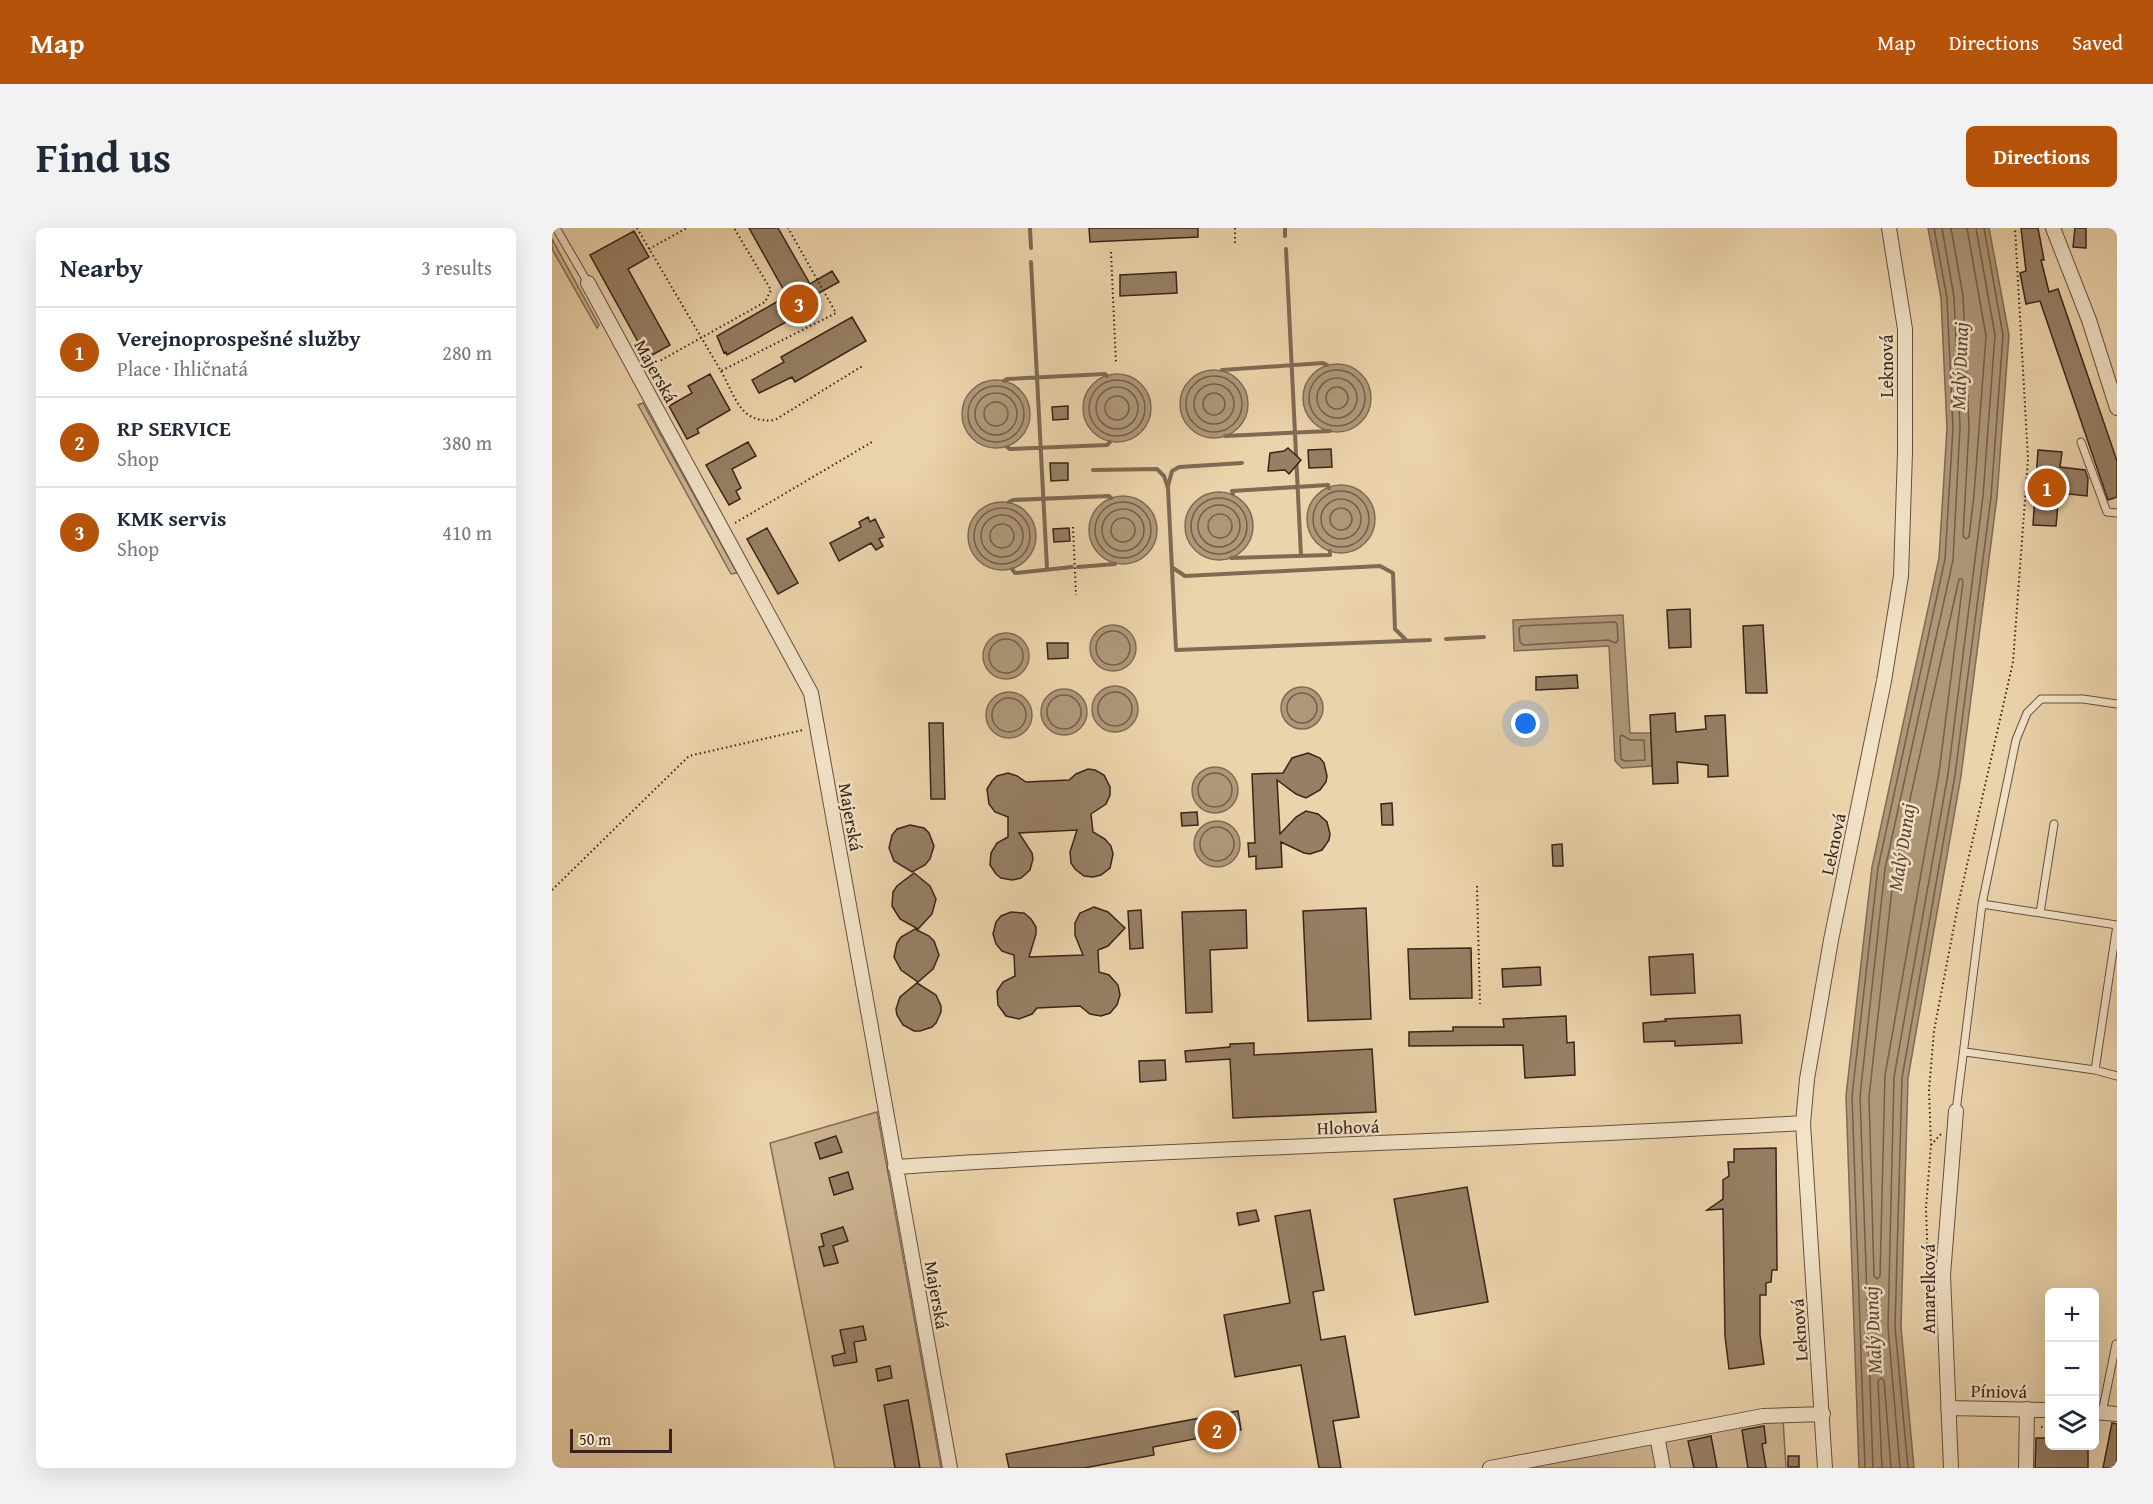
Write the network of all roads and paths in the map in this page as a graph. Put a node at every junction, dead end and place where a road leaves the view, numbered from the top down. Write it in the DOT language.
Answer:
graph roads {
  1 [pos="556,228"];
  2 [pos="637,228"];
  3 [pos="687,228"];
  4 [pos="734,228"];
  5 [pos="788,228"];
  6 [pos="1234,228"];
  7 [pos="1889,228"];
  8 [pos="2015,228"];
  9 [pos="2053,228"];
  10 [pos="1235,246"];
  11 [pos="649,249"];
  12 [pos="1111,252"];
  13 [pos="588,283"];
  14 [pos="700,336"];
  15 [pos="1116,364"];
  16 [pos="864,365"];
  17 [pos="721,371"];
  18 [pos="637,374"];
  19 [pos="2117,408"];
  20 [pos="872,442"];
  21 [pos="2081,442"];
  22 [pos="2117,513"];
  23 [pos="1073,527"];
  24 [pos="723,531"];
  25 [pos="1076,595"];
  26 [pos="2117,704"];
  27 [pos="817,726"];
  28 [pos="2055,824"];
  29 [pos="1477,886"];
  30 [pos="552,890"];
  31 [pos="1982,904"];
  32 [pos="2040,913"];
  33 [pos="2117,925"];
  34 [pos="1480,1004"];
  35 [pos="1965,1052"];
  36 [pos="2095,1070"];
  37 [pos="2117,1076"];
  38 [pos="1956,1111"];
  39 [pos="1803,1123"];
  40 [pos="1931,1145"];
  41 [pos="895,1167"];
  42 [pos="2116,1344"];
  43 [pos="1948,1408"];
  44 [pos="2027,1409"];
  45 [pos="2099,1409"];
  46 [pos="2045,1410"];
  47 [pos="2099,1413"];
  48 [pos="1823,1414"];
  49 [pos="2117,1414"];
  50 [pos="1657,1436"];
  51 [pos="1548,1463"];
  52 [pos="950,1468"];
  53 [pos="1490,1468"];
  54 [pos="1663,1468"];
  55 [pos="1825,1468"];
  56 [pos="1951,1468"];
  57 [pos="2026,1468"];
  1 -- 13 [label="lane, Majerská"];
  2 -- 11 [label="path"];
  3 -- 11 [label="path"];
  4 -- 14 [label="path"];
  5 -- 17 [label="path"];
  6 -- 10 [label="path"];
  7 -- 39 [label="street, Leknová"];
  8 -- 40 [label="path"];
  9 -- 19 [label="street"];
  11 -- 14 [label="path"];
  12 -- 15 [label="path"];
  13 -- 18 [label="street, Majerská"];
  14 -- 17 [label="path"];
  14 -- 18 [label="path"];
  16 -- 17 [label="path"];
  18 -- 24 [label="street, Majerská"];
  20 -- 24 [label="path"];
  21 -- 22 [label="lane"];
  23 -- 25 [label="path"];
  24 -- 27 [label="street, Majerská"];
  26 -- 31 [label="lane"];
  27 -- 30 [label="path"];
  27 -- 41 [label="street, Majerská"];
  28 -- 32 [label="lane"];
  29 -- 34 [label="path"];
  31 -- 32 [label="lane"];
  31 -- 35 [label="lane"];
  32 -- 33 [label="lane"];
  33 -- 36 [label="lane"];
  35 -- 36 [label="lane"];
  35 -- 38 [label="lane"];
  36 -- 37 [label="lane"];
  38 -- 43 [label="street, Amarelková"];
  39 -- 41 [label="street, Hlohová"];
  39 -- 48 [label="street, Leknová"];
  41 -- 52 [label="street, Majerská"];
  42 -- 45 [label="lane"];
  43 -- 44 [label="street, Píniová"];
  43 -- 56 [label="street, Amarelková"];
  44 -- 46 [label="street, Píniová"];
  44 -- 57 [label="street"];
  47 -- 49 [label="street"];
  48 -- 50 [label="street"];
  48 -- 55 [label="street, Leknová"];
  50 -- 51 [label="street"];
  50 -- 54 [label="street"];
  51 -- 53 [label="street"];
}
